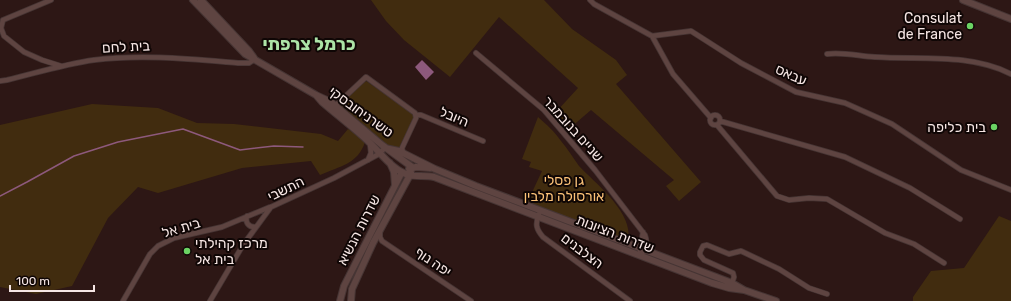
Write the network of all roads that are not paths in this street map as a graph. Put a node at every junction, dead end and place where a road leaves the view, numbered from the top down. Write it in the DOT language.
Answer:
graph roads {
  1 [pos="51,0"];
  2 [pos="193,0"];
  3 [pos="202,0"];
  4 [pos="590,0"];
  5 [pos="963,0"];
  6 [pos="1,19"];
  7 [pos="1011,19"];
  8 [pos="652,36"];
  9 [pos="476,53"];
  10 [pos="827,54"];
  11 [pos="255,59"];
  12 [pos="61,66"];
  13 [pos="1011,74"];
  14 [pos="0,81"];
  15 [pos="334,108"];
  16 [pos="416,115"];
  17 [pos="711,118"];
  18 [pos="719,123"];
  19 [pos="483,141"];
  20 [pos="370,142"];
  21 [pos="386,148"];
  22 [pos="403,152"];
  23 [pos="380,153"];
  24 [pos="367,161"];
  25 [pos="389,162"];
  26 [pos="412,167"];
  27 [pos="435,169"];
  28 [pos="402,172"];
  29 [pos="410,175"];
  30 [pos="394,187"];
  31 [pos="1011,190"];
  32 [pos="271,207"];
  33 [pos="254,213"];
  34 [pos="539,214"];
  35 [pos="247,216"];
  36 [pos="960,219"];
  37 [pos="258,223"];
  38 [pos="255,227"];
  39 [pos="380,231"];
  40 [pos="382,241"];
  41 [pos="373,243"];
  42 [pos="643,248"];
  43 [pos="640,256"];
  44 [pos="944,263"];
  45 [pos="732,283"];
  46 [pos="744,290"];
  47 [pos="827,294"];
  48 [pos="123,301"];
  49 [pos="210,301"];
  50 [pos="340,301"];
  51 [pos="351,301"];
  52 [pos="470,301"];
  53 [pos="630,301"];
  54 [pos="776,301"];
  1 -- 6 [label="street"];
  2 -- 11 [label="street, טשרניחובסקי"];
  3 -- 11 [label="street, טשרניחובסקי"];
  4 -- 8 [label="street"];
  5 -- 7 [label="street"];
  6 -- 12 [label="street"];
  8 -- 17 [label="street"];
  8 -- 31 [label="street, עבאס"];
  9 -- 42 [label="street, שניים בנובמבר"];
  10 -- 13 [label="street"];
  11 -- 12 [label="street, בית לחם"];
  11 -- 15 [label="street, טשרניחובסקי"];
  12 -- 14 [label="street, בית לחם"];
  15 -- 16 [label="street"];
  15 -- 20 [label="street, טשרניחובסקי"];
  15 -- 21 [label="street, טשרניחובסקי"];
  16 -- 19 [label="street, היובל"];
  16 -- 22 [label="street"];
  17 -- 18 [label="street"];
  17 -- 18 [label="street"];
  18 -- 36 [label="street"];
  18 -- 44 [label="street"];
  20 -- 23 [label="street, טשרניחובסקי"];
  20 -- 24 [label="street"];
  21 -- 22 [label="street, טשרניחובסקי"];
  21 -- 23 [label="street, התשבי"];
  21 -- 26 [label="street"];
  22 -- 27 [label="street, טשרניחובסקי"];
  23 -- 24 [label="street, התשבי"];
  23 -- 25 [label="street, טשרניחובסקי"];
  24 -- 32 [label="street, התשבי"];
  25 -- 28 [label="street, טשרניחובסקי"];
  25 -- 30 [label="street"];
  26 -- 27 [label="street"];
  26 -- 28 [label="street"];
  26 -- 29 [label="street, שדרות הנשיא"];
  27 -- 34 [label="street, שדרות הציונות"];
  28 -- 29 [label="street, טשרניחובסקי"];
  28 -- 30 [label="street, שדרות הנשיא"];
  29 -- 34 [label="street, שדרות הציונות"];
  29 -- 39 [label="street, שדרות הנשיא"];
  30 -- 50 [label="street, שדרות הנשיא"];
  32 -- 33 [label="street, בית אל"];
  32 -- 37 [label="street, התשבי"];
  33 -- 35 [label="street, בית אל"];
  33 -- 37 [label="street"];
  34 -- 42 [label="street, שדרות הציונות"];
  34 -- 43 [label="street, שדרות הציונות"];
  34 -- 53 [label="street, הצלבנים"];
  35 -- 38 [label="street"];
  35 -- 48 [label="street, בית אל"];
  37 -- 38 [label="street, התשבי"];
  38 -- 49 [label="street, התשבי"];
  39 -- 40 [label="street"];
  39 -- 41 [label="street, שדרות הנשיא"];
  40 -- 41 [label="street"];
  40 -- 52 [label="street, יפה נוף"];
  41 -- 51 [label="street, שדרות הנשיא"];
  42 -- 43 [label="street, שניים בנובמבר"];
  42 -- 45 [label="street, שדרות הציונות"];
  43 -- 46 [label="street, שדרות הציונות"];
  45 -- 46 [label="street, שדרות הציונות"];
  45 -- 47 [label="street"];
  46 -- 54 [label="street, שדרות הציונות"];
}
